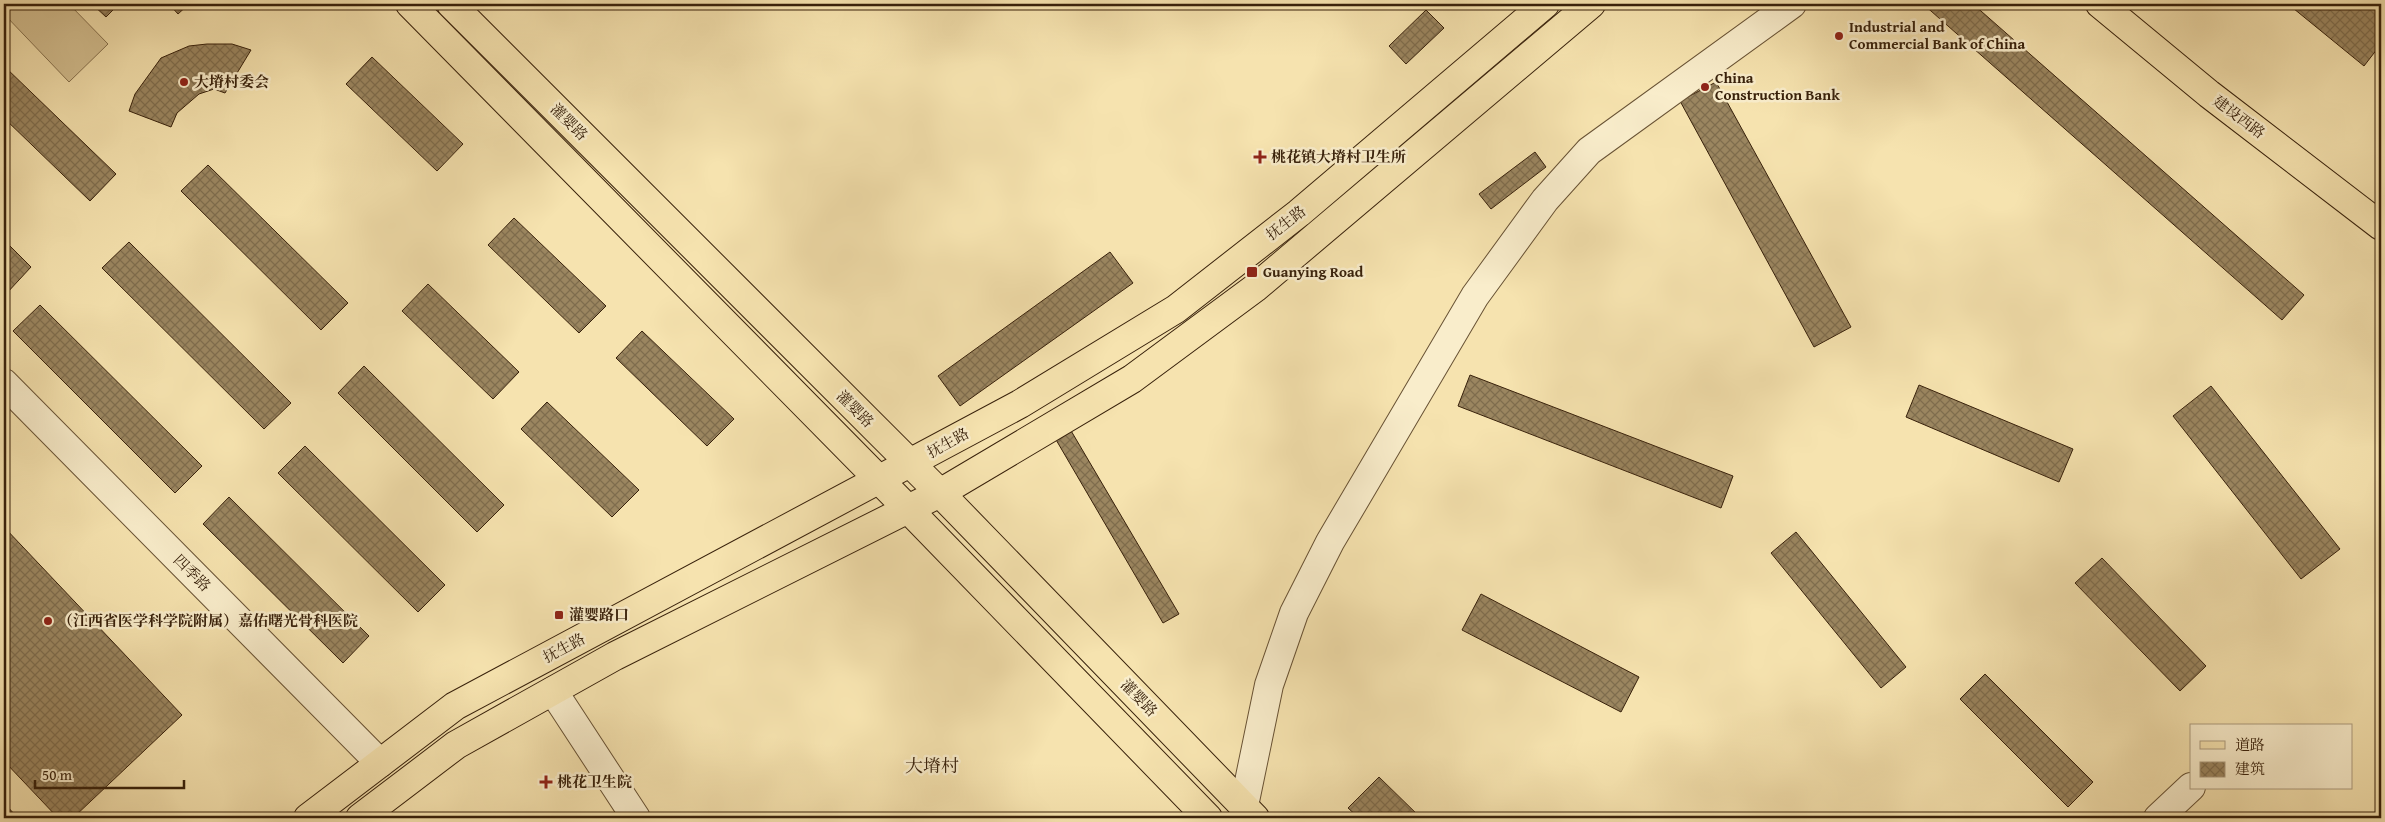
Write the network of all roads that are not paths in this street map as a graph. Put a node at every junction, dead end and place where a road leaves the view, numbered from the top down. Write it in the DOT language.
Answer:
graph roads {
  1 [pos="410,4"];
  2 [pos="451,4"];
  3 [pos="1545,4"];
  4 [pos="1591,4"];
  5 [pos="1792,4"];
  6 [pos="2100,4"];
  7 [pos="2123,4"];
  8 [pos="2381,210"];
  9 [pos="2381,226"];
  10 [pos="4,383"];
  11 [pos="910,464"];
  12 [pos="879,480"];
  13 [pos="940,493"];
  14 [pos="908,509"];
  15 [pos="553,691"];
  16 [pos="380,763"];
  17 [pos="2190,788"];
  18 [pos="1250,812"];
  19 [pos="369,815"];
  20 [pos="308,818"];
  21 [pos="636,818"];
  22 [pos="1208,818"];
  23 [pos="2158,818"];
  1 -- 12 [label="main road, 灌婴路"];
  2 -- 11 [label="main road, 灌婴路"];
  3 -- 11 [label="main road, 抚生路"];
  4 -- 13 [label="main road, 抚生路"];
  5 -- 18 [label="street"];
  6 -- 9 [label="main road, 建设西路"];
  7 -- 8 [label="main road, 建设西路"];
  10 -- 16 [label="street, 四季路"];
  11 -- 12 [label="main road, 抚生路"];
  11 -- 13 [label="main road, 灌婴路"];
  12 -- 14 [label="main road, 灌婴路"];
  12 -- 16 [label="main road, 抚生路"];
  13 -- 14 [label="main road, 抚生路"];
  13 -- 18 [label="main road, 灌婴路"];
  14 -- 15 [label="main road, 抚生路"];
  14 -- 22 [label="main road, 灌婴路"];
  15 -- 19 [label="main road, 抚生路"];
  15 -- 21 [label="street"];
  16 -- 20 [label="main road, 抚生路"];
  17 -- 23 [label="street"];
}
